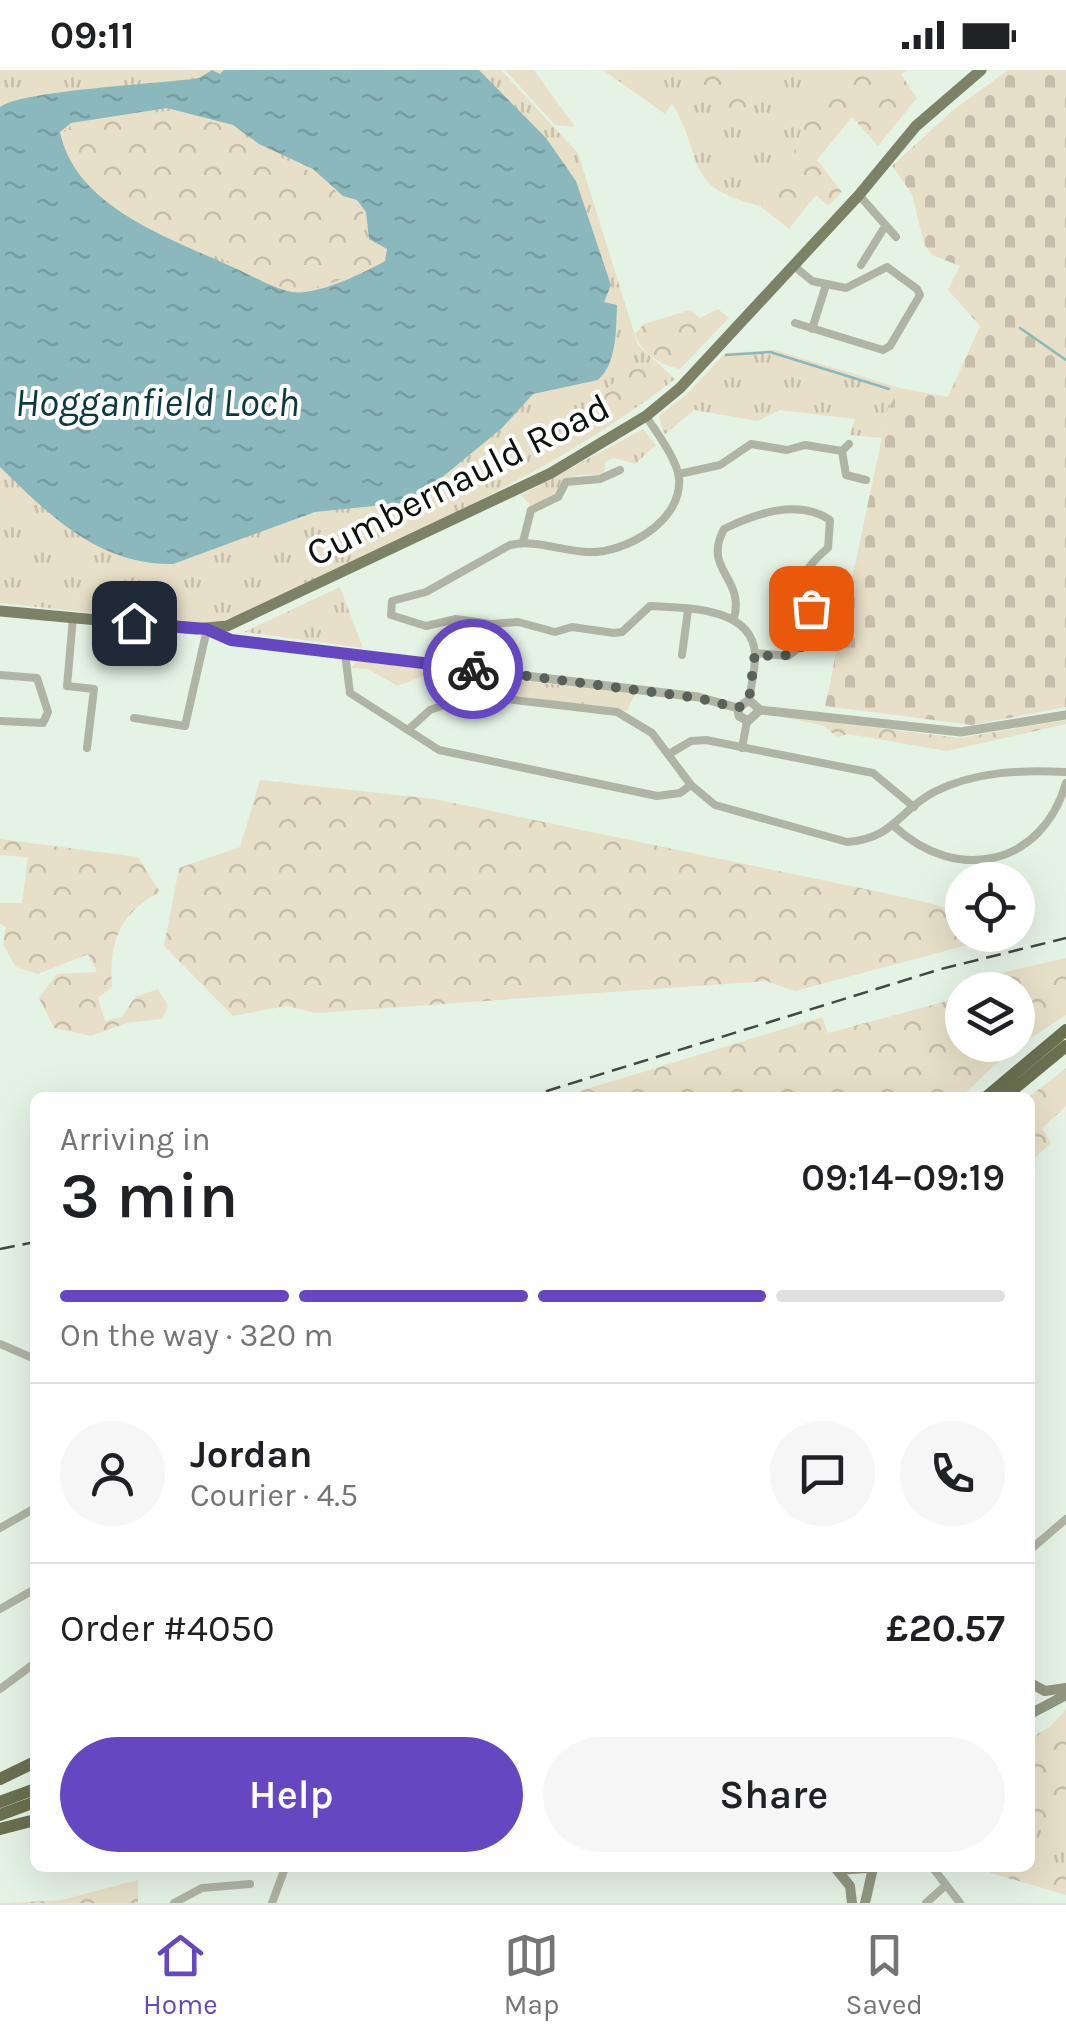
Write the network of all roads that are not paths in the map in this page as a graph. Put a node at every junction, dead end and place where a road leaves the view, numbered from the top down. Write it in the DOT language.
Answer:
graph roads {
  1 [pos="981,70"];
  2 [pos="860,195"];
  3 [pos="884,228"];
  4 [pos="896,237"];
  5 [pos="861,264"];
  6 [pos="793,265"];
  7 [pos="826,285"];
  8 [pos="794,323"];
  9 [pos="812,329"];
  10 [pos="646,416"];
  11 [pos="620,470"];
  12 [pos="679,474"];
  13 [pos="866,480"];
  14 [pos="523,542"];
  15 [pos="688,610"];
  16 [pos="0,612"];
  17 [pos="73,617"];
  18 [pos="734,618"];
  19 [pos="227,626"];
  20 [pos="206,629"];
  21 [pos="251,640"];
  22 [pos="345,653"];
  23 [pos="755,653"];
  24 [pos="682,655"];
  25 [pos="0,674"];
  26 [pos="749,700"];
  27 [pos="738,708"];
  28 [pos="760,710"];
  29 [pos="1066,715"];
  30 [pos="134,718"];
  31 [pos="0,720"];
  32 [pos="747,721"];
  33 [pos="409,729"];
  34 [pos="87,748"];
  35 [pos="742,748"];
  36 [pos="670,754"];
  37 [pos="1066,772"];
  38 [pos="1066,784"];
  39 [pos="691,785"];
  40 [pos="914,807"];
  41 [pos="895,827"];
  42 [pos="1066,1030"];
  43 [pos="1066,1046"];
  44 [pos="991,1092"];
  45 [pos="1010,1092"];
  46 [pos="0,1344"];
  47 [pos="30,1356"];
  48 [pos="30,1511"];
  49 [pos="1066,1519"];
  50 [pos="0,1528"];
  51 [pos="1035,1546"];
  52 [pos="30,1592"];
  53 [pos="0,1610"];
  54 [pos="30,1667"];
  55 [pos="1035,1688"];
  56 [pos="0,1689"];
  57 [pos="1066,1691"];
  58 [pos="1045,1697"];
  59 [pos="1035,1708"];
  60 [pos="30,1764"];
  61 [pos="0,1779"];
  62 [pos="30,1792"];
  63 [pos="0,1802"];
  64 [pos="30,1804"];
  65 [pos="0,1814"];
  66 [pos="30,1821"];
  67 [pos="0,1829"];
  68 [pos="284,1872"];
  69 [pos="837,1872"];
  70 [pos="869,1872"];
  71 [pos="936,1872"];
  72 [pos="250,1884"];
  73 [pos="946,1885"];
  74 [pos="174,1903"];
  75 [pos="272,1903"];
  76 [pos="852,1903"];
  77 [pos="865,1903"];
  78 [pos="926,1903"];
  79 [pos="960,1903"];
  1 -- 2 [label="main road, Cumbernauld Road"];
  2 -- 3 [label="street"];
  2 -- 6 [label="main road, Cumbernauld Road"];
  3 -- 4 [label="street"];
  3 -- 5 [label="street"];
  6 -- 7 [label="street"];
  6 -- 10 [label="main road, Cumbernauld Road"];
  7 -- 9 [label="street"];
  7 -- 9 [label="street"];
  8 -- 9 [label="street"];
  10 -- 12 [label="street"];
  10 -- 19 [label="main road, Cumbernauld Road"];
  11 -- 14 [label="street"];
  12 -- 13 [label="street"];
  12 -- 14 [label="street"];
  14 -- 15 [label="street"];
  15 -- 18 [label="street"];
  15 -- 24 [label="street"];
  16 -- 17 [label="main road, Cumbernauld Road"];
  17 -- 20 [label="main road, Cumbernauld Road"];
  17 -- 34 [label="street"];
  18 -- 23 [label="street"];
  18 -- 23 [label="street"];
  19 -- 20 [label="main road, Cumbernauld Road"];
  19 -- 21 [label="street"];
  20 -- 21 [label="street"];
  20 -- 30 [label="street"];
  21 -- 22 [label="street"];
  22 -- 27 [label="street"];
  22 -- 33 [label="street"];
  23 -- 26 [label="street"];
  25 -- 31 [label="street"];
  26 -- 27 [label="street"];
  26 -- 28 [label="street"];
  27 -- 32 [label="street"];
  28 -- 29 [label="street"];
  28 -- 32 [label="street"];
  32 -- 35 [label="street"];
  33 -- 36 [label="street"];
  33 -- 39 [label="street"];
  35 -- 36 [label="street"];
  35 -- 40 [label="street"];
  36 -- 39 [label="street"];
  37 -- 40 [label="street"];
  38 -- 41 [label="street"];
  39 -- 41 [label="street"];
  40 -- 41 [label="street"];
  42 -- 44 [label="highway"];
  43 -- 45 [label="highway"];
  46 -- 47 [label="street"];
  48 -- 50 [label="street"];
  49 -- 51 [label="street"];
  52 -- 53 [label="street"];
  54 -- 56 [label="street"];
  55 -- 58 [label="main road"];
  57 -- 58 [label="main road"];
  58 -- 59 [label="main road"];
  60 -- 61 [label="highway"];
  62 -- 63 [label="highway"];
  64 -- 65 [label="highway"];
  66 -- 67 [label="highway"];
  68 -- 75 [label="street"];
  69 -- 76 [label="main road"];
  70 -- 77 [label="main road"];
  71 -- 73 [label="street"];
  72 -- 74 [label="street"];
  73 -- 78 [label="street"];
  73 -- 79 [label="street"];
}
